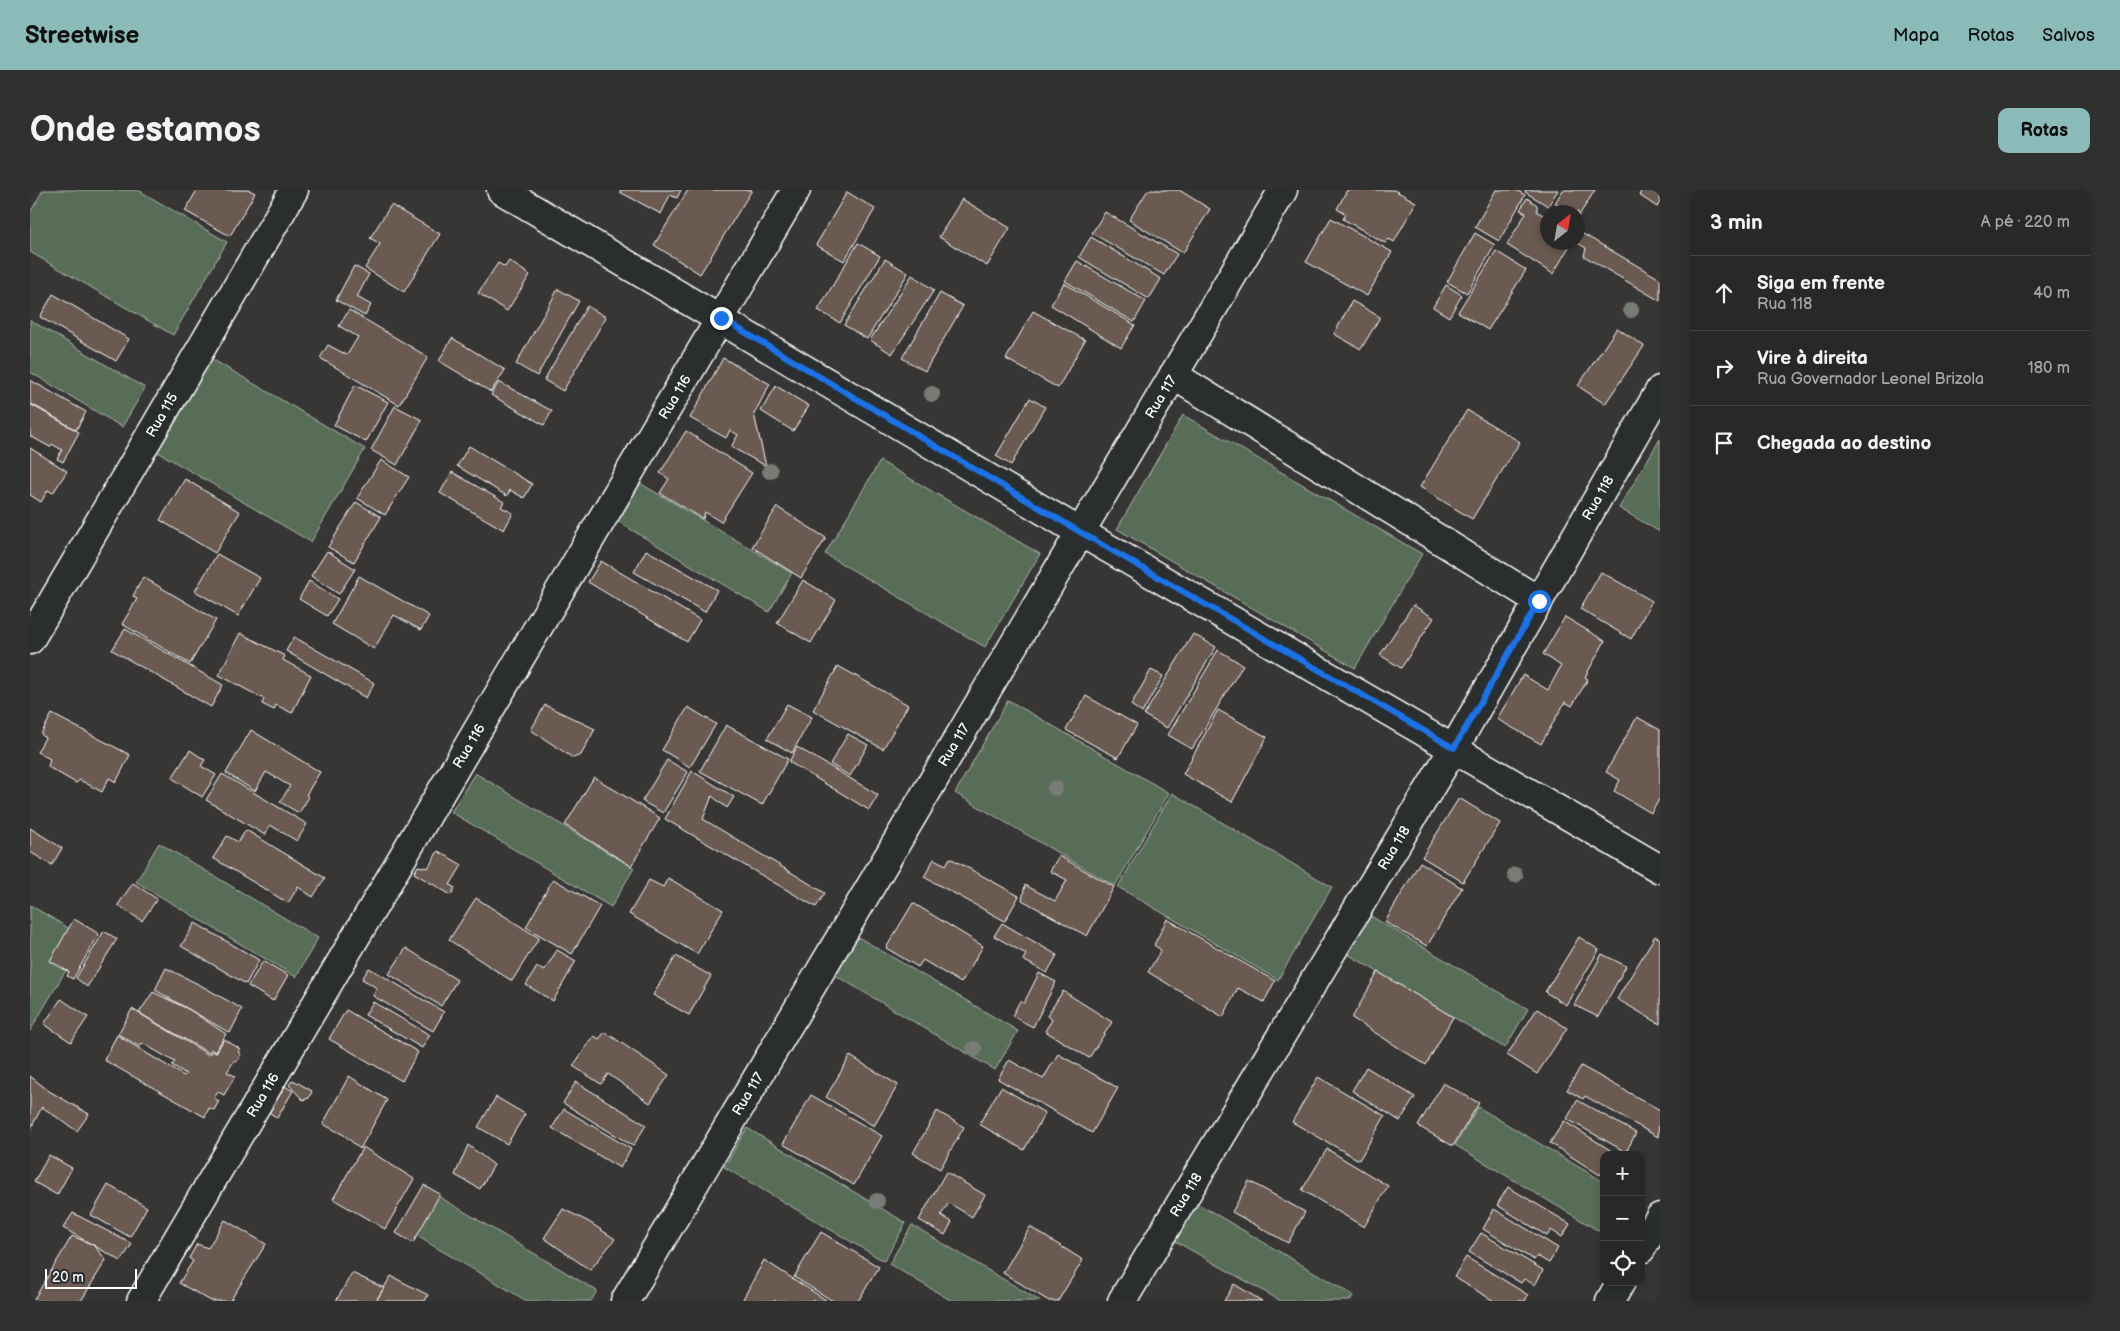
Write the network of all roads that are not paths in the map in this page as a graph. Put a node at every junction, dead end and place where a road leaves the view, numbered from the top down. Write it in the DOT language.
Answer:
graph roads {
  1 [pos="294,190"];
  2 [pos="501,190"];
  3 [pos="796,190"];
  4 [pos="1283,190"];
  5 [pos="721,318"];
  6 [pos="1174,376"];
  7 [pos="1660,390"];
  8 [pos="1080,532"];
  9 [pos="1539,601"];
  10 [pos="30,640"];
  11 [pos="1454,748"];
  12 [pos="1660,868"];
  13 [pos="1660,1217"];
  14 [pos="1645,1242"];
  15 [pos="1619,1286"];
  16 [pos="141,1301"];
  17 [pos="625,1301"];
  18 [pos="1122,1301"];
  19 [pos="1610,1301"];
  1 -- 10 [label="street, Rua 115"];
  2 -- 5 [label="street"];
  3 -- 5 [label="street, Rua 116"];
  4 -- 6 [label="street, Rua 117"];
  5 -- 8 [label="street"];
  5 -- 16 [label="street, Rua 116"];
  6 -- 8 [label="street, Rua 117"];
  6 -- 9 [label="street"];
  7 -- 9 [label="street, Rua 118"];
  8 -- 11 [label="street"];
  8 -- 17 [label="street, Rua 117"];
  9 -- 11 [label="street, Rua 118"];
  11 -- 12 [label="street"];
  11 -- 18 [label="street, Rua 118"];
  13 -- 14 [label="street"];
  15 -- 19 [label="street"];
}
